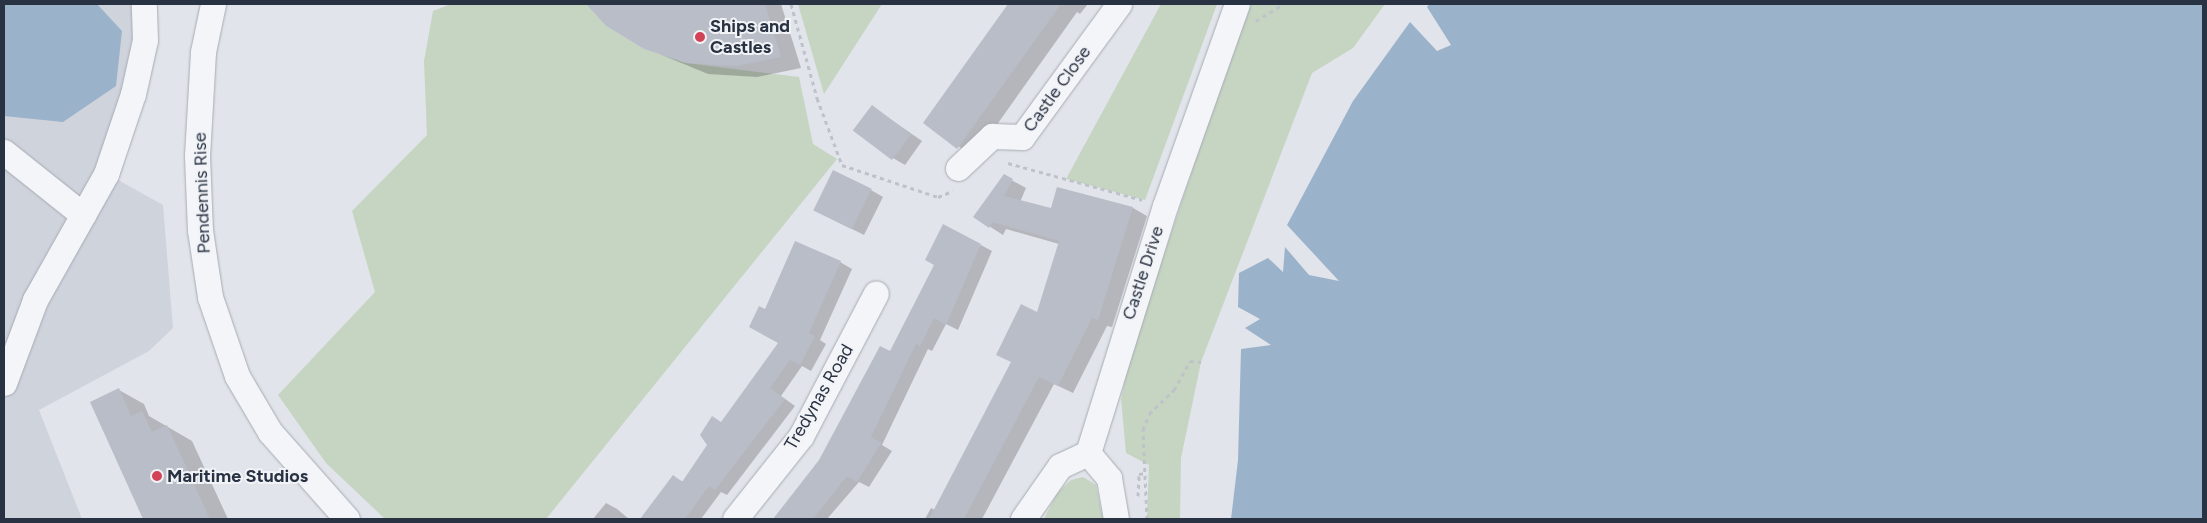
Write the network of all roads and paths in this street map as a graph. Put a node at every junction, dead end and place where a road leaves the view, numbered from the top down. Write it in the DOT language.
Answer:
graph roads {
  1 [pos="144,4"];
  2 [pos="213,4"];
  3 [pos="791,4"];
  4 [pos="1120,4"];
  5 [pos="1237,4"];
  6 [pos="4,152"];
  7 [pos="1004,162"];
  8 [pos="958,178"];
  9 [pos="1165,206"];
  10 [pos="83,215"];
  11 [pos="876,293"];
  12 [pos="1202,362"];
  13 [pos="4,383"];
  14 [pos="1088,453"];
  15 [pos="1139,474"];
  16 [pos="1146,474"];
  17 [pos="348,519"];
  18 [pos="736,519"];
  19 [pos="1023,519"];
  20 [pos="1116,519"];
  21 [pos="1147,519"];
  1 -- 10 [label="street"];
  2 -- 17 [label="street, Pendennis Rise"];
  3 -- 8 [label="path"];
  4 -- 8 [label="street, Castle Close"];
  5 -- 9 [label="street, Castle Drive"];
  6 -- 10 [label="street"];
  7 -- 9 [label="path"];
  9 -- 14 [label="street, Castle Drive"];
  10 -- 13 [label="street"];
  11 -- 18 [label="street, Tredynas Road"];
  12 -- 16 [label="path"];
  14 -- 19 [label="street"];
  14 -- 20 [label="street"];
  15 -- 16 [label="path"];
  16 -- 21 [label="path"];
}
